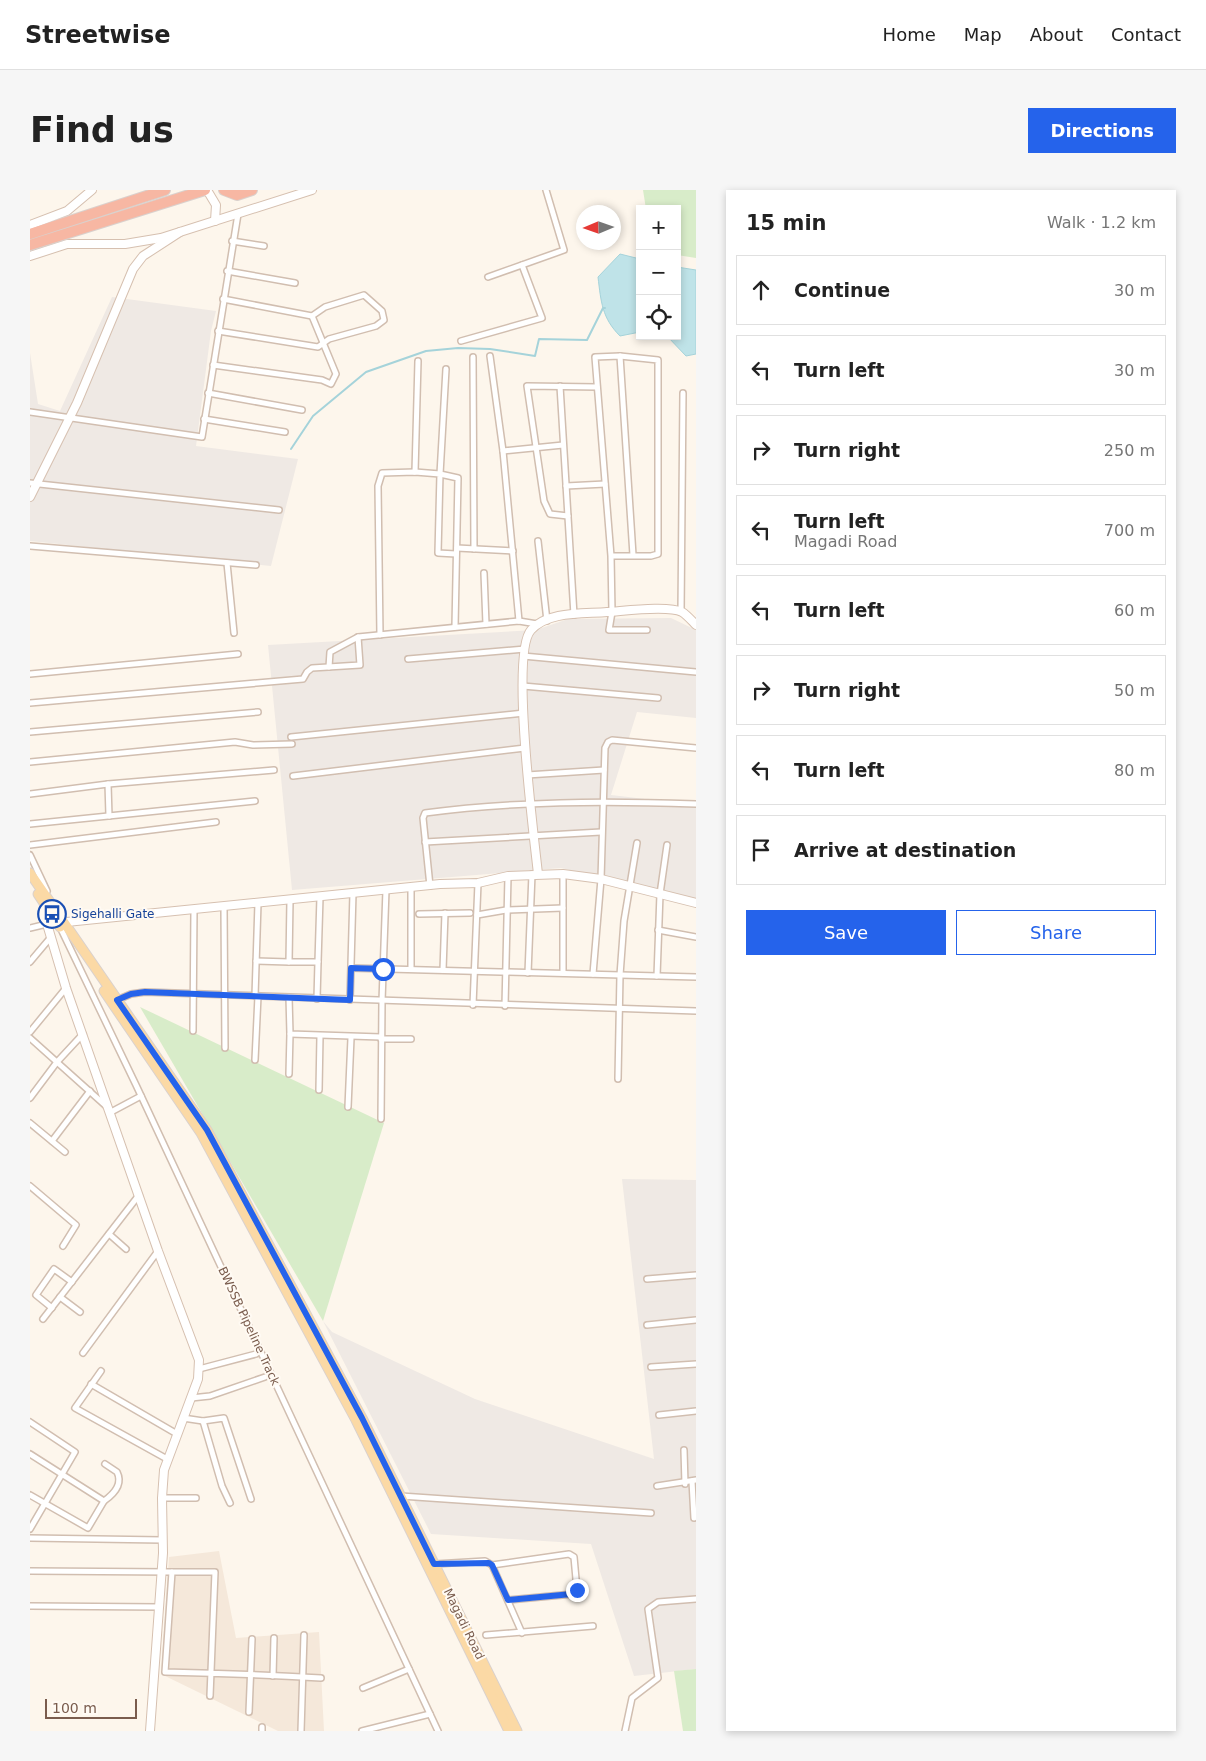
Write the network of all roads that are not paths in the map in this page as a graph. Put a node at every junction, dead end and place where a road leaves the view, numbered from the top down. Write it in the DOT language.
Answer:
graph roads {
  1 [pos="92,190"];
  2 [pos="165,190"];
  3 [pos="206,190"];
  4 [pos="224,190"];
  5 [pos="252,190"];
  6 [pos="312,190"];
  7 [pos="546,190"];
  8 [pos="238,214"];
  9 [pos="215,221"];
  10 [pos="30,225"];
  11 [pos="180,232"];
  12 [pos="30,234"];
  13 [pos="232,241"];
  14 [pos="30,245"];
  15 [pos="264,246"];
  16 [pos="30,256"];
  17 [pos="522,265"];
  18 [pos="227,271"];
  19 [pos="488,277"];
  20 [pos="295,283"];
  21 [pos="223,299"];
  22 [pos="312,316"];
  23 [pos="218,332"];
  24 [pos="461,341"];
  25 [pos="323,343"];
  26 [pos="490,356"];
  27 [pos="620,356"];
  28 [pos="473,357"];
  29 [pos="418,362"];
  30 [pos="213,365"];
  31 [pos="446,369"];
  32 [pos="560,386"];
  33 [pos="597,387"];
  34 [pos="208,393"];
  35 [pos="683,393"];
  36 [pos="302,410"];
  37 [pos="30,412"];
  38 [pos="68,418"];
  39 [pos="204,419"];
  40 [pos="285,432"];
  41 [pos="564,445"];
  42 [pos="535,447"];
  43 [pos="503,451"];
  44 [pos="415,472"];
  45 [pos="440,474"];
  46 [pos="33,484"];
  47 [pos="605,484"];
  48 [pos="566,486"];
  49 [pos="30,496"];
  50 [pos="279,510"];
  51 [pos="568,516"];
  52 [pos="538,541"];
  53 [pos="30,546"];
  54 [pos="474,549"];
  55 [pos="457,551"];
  56 [pos="513,551"];
  57 [pos="633,555"];
  58 [pos="611,556"];
  59 [pos="228,563"];
  60 [pos="256,565"];
  61 [pos="484,573"];
  62 [pos="612,612"];
  63 [pos="681,612"];
  64 [pos="574,615"];
  65 [pos="547,620"];
  66 [pos="519,621"];
  67 [pos="486,624"];
  68 [pos="537,624"];
  69 [pos="696,625"];
  70 [pos="455,627"];
  71 [pos="647,630"];
  72 [pos="234,633"];
  73 [pos="380,635"];
  74 [pos="358,637"];
  75 [pos="524,653"];
  76 [pos="238,654"];
  77 [pos="408,659"];
  78 [pos="329,667"];
  79 [pos="696,672"];
  80 [pos="30,674"];
  81 [pos="523,686"];
  82 [pos="658,698"];
  83 [pos="30,703"];
  84 [pos="258,712"];
  85 [pos="524,713"];
  86 [pos="30,732"];
  87 [pos="291,737"];
  88 [pos="292,744"];
  89 [pos="525,748"];
  90 [pos="696,748"];
  91 [pos="30,762"];
  92 [pos="274,770"];
  93 [pos="604,770"];
  94 [pos="527,775"];
  95 [pos="293,776"];
  96 [pos="108,784"];
  97 [pos="30,794"];
  98 [pos="255,801"];
  99 [pos="603,801"];
  100 [pos="530,804"];
  101 [pos="696,804"];
  102 [pos="109,816"];
  103 [pos="216,822"];
  104 [pos="30,824"];
  105 [pos="601,832"];
  106 [pos="534,834"];
  107 [pos="425,842"];
  108 [pos="637,843"];
  109 [pos="30,845"];
  110 [pos="667,845"];
  111 [pos="30,855"];
  112 [pos="30,873"];
  113 [pos="535,874"];
  114 [pos="563,874"];
  115 [pos="508,876"];
  116 [pos="601,879"];
  117 [pos="30,883"];
  118 [pos="478,883"];
  119 [pos="430,886"];
  120 [pos="629,886"];
  121 [pos="411,888"];
  122 [pos="386,890"];
  123 [pos="353,893"];
  124 [pos="660,894"];
  125 [pos="320,897"];
  126 [pos="290,900"];
  127 [pos="258,903"];
  128 [pos="696,903"];
  129 [pos="52,904"];
  130 [pos="224,907"];
  131 [pos="563,908"];
  132 [pos="194,910"];
  133 [pos="506,910"];
  134 [pos="530,910"];
  135 [pos="445,913"];
  136 [pos="470,913"];
  137 [pos="419,914"];
  138 [pos="478,915"];
  139 [pos="61,922"];
  140 [pos="47,924"];
  141 [pos="30,928"];
  142 [pos="658,930"];
  143 [pos="51,936"];
  144 [pos="696,937"];
  145 [pos="30,962"];
  146 [pos="256,962"];
  147 [pos="288,962"];
  148 [pos="318,962"];
  149 [pos="351,968"];
  150 [pos="383,969"];
  151 [pos="411,969"];
  152 [pos="443,970"];
  153 [pos="473,971"];
  154 [pos="505,972"];
  155 [pos="528,973"];
  156 [pos="563,973"];
  157 [pos="593,974"];
  158 [pos="620,975"];
  159 [pos="656,976"];
  160 [pos="696,977"];
  161 [pos="66,988"];
  162 [pos="193,994"];
  163 [pos="226,995"];
  164 [pos="257,996"];
  165 [pos="289,997"];
  166 [pos="317,998"];
  167 [pos="117,1000"];
  168 [pos="350,1000"];
  169 [pos="382,1001"];
  170 [pos="473,1005"];
  171 [pos="505,1006"];
  172 [pos="620,1010"];
  173 [pos="696,1011"];
  174 [pos="193,1031"];
  175 [pos="30,1032"];
  176 [pos="82,1034"];
  177 [pos="290,1034"];
  178 [pos="320,1036"];
  179 [pos="30,1038"];
  180 [pos="351,1038"];
  181 [pos="381,1038"];
  182 [pos="411,1039"];
  183 [pos="225,1048"];
  184 [pos="255,1060"];
  185 [pos="57,1062"];
  186 [pos="289,1074"];
  187 [pos="618,1079"];
  188 [pos="318,1090"];
  189 [pos="90,1091"];
  190 [pos="141,1096"];
  191 [pos="30,1098"];
  192 [pos="348,1107"];
  193 [pos="110,1110"];
  194 [pos="381,1119"];
  195 [pos="31,1127"];
  196 [pos="52,1141"];
  197 [pos="65,1152"];
  198 [pos="30,1186"];
  199 [pos="140,1194"];
  200 [pos="109,1234"];
  201 [pos="62,1246"];
  202 [pos="126,1249"];
  203 [pos="158,1251"];
  204 [pos="696,1275"];
  205 [pos="647,1279"];
  206 [pos="72,1282"];
  207 [pos="60,1297"];
  208 [pos="52,1308"];
  209 [pos="80,1312"];
  210 [pos="43,1319"];
  211 [pos="696,1320"];
  212 [pos="647,1325"];
  213 [pos="83,1353"];
  214 [pos="256,1354"];
  215 [pos="696,1364"];
  216 [pos="651,1367"];
  217 [pos="199,1369"];
  218 [pos="101,1371"];
  219 [pos="265,1377"];
  220 [pos="91,1384"];
  221 [pos="191,1398"];
  222 [pos="696,1411"];
  223 [pos="659,1415"];
  224 [pos="183,1418"];
  225 [pos="203,1421"];
  226 [pos="30,1422"];
  227 [pos="177,1434"];
  228 [pos="684,1450"];
  229 [pos="30,1454"];
  230 [pos="167,1459"];
  231 [pos="105,1464"];
  232 [pos="62,1474"];
  233 [pos="694,1480"];
  234 [pos="685,1484"];
  235 [pos="657,1486"];
  236 [pos="30,1495"];
  237 [pos="401,1496"];
  238 [pos="162,1498"];
  239 [pos="196,1498"];
  240 [pos="251,1499"];
  241 [pos="104,1501"];
  242 [pos="230,1503"];
  243 [pos="44,1504"];
  244 [pos="651,1513"];
  245 [pos="694,1518"];
  246 [pos="30,1529"];
  247 [pos="30,1538"];
  248 [pos="162,1540"];
  249 [pos="434,1564"];
  250 [pos="492,1565"];
  251 [pos="30,1571"];
  252 [pos="172,1572"];
  253 [pos="162,1573"];
  254 [pos="696,1599"];
  255 [pos="508,1600"];
  256 [pos="30,1606"];
  257 [pos="160,1607"];
  258 [pos="594,1626"];
  259 [pos="522,1633"];
  260 [pos="304,1635"];
  261 [pos="486,1635"];
  262 [pos="274,1638"];
  263 [pos="252,1639"];
  264 [pos="410,1670"];
  265 [pos="211,1673"];
  266 [pos="251,1674"];
  267 [pos="273,1676"];
  268 [pos="303,1677"];
  269 [pos="321,1678"];
  270 [pos="363,1688"];
  271 [pos="210,1696"];
  272 [pos="249,1712"];
  273 [pos="430,1714"];
  274 [pos="150,1731"];
  275 [pos="301,1731"];
  276 [pos="362,1731"];
  277 [pos="438,1731"];
  278 [pos="510,1731"];
  279 [pos="517,1731"];
  280 [pos="625,1731"];
  1 -- 10 [label="street"];
  2 -- 12 [label="highway"];
  3 -- 9 [label="street"];
  3 -- 14 [label="highway"];
  4 -- 5 [label="highway"];
  6 -- 8 [label="street"];
  7 -- 17 [label="street"];
  8 -- 9 [label="street"];
  8 -- 13 [label="street"];
  9 -- 11 [label="street"];
  11 -- 16 [label="street"];
  11 -- 38 [label="street"];
  13 -- 15 [label="street"];
  13 -- 18 [label="street"];
  17 -- 19 [label="street"];
  17 -- 24 [label="street"];
  18 -- 20 [label="street"];
  18 -- 21 [label="street"];
  21 -- 22 [label="street"];
  21 -- 23 [label="street"];
  22 -- 25 [label="street"];
  22 -- 25 [label="street"];
  23 -- 25 [label="street"];
  23 -- 30 [label="street"];
  25 -- 30 [label="street"];
  26 -- 43 [label="street"];
  27 -- 33 [label="street"];
  27 -- 57 [label="street"];
  27 -- 57 [label="street"];
  28 -- 54 [label="street"];
  29 -- 44 [label="street"];
  30 -- 34 [label="street"];
  31 -- 45 [label="street"];
  32 -- 33 [label="street"];
  32 -- 41 [label="street"];
  32 -- 42 [label="street"];
  33 -- 47 [label="street"];
  34 -- 36 [label="street"];
  34 -- 39 [label="street"];
  35 -- 63 [label="street"];
  37 -- 38 [label="street"];
  38 -- 39 [label="street"];
  38 -- 46 [label="street"];
  39 -- 40 [label="street"];
  41 -- 42 [label="street"];
  41 -- 48 [label="street"];
  42 -- 43 [label="street"];
  42 -- 51 [label="street"];
  43 -- 56 [label="street"];
  44 -- 45 [label="street"];
  44 -- 73 [label="street"];
  45 -- 55 [label="street"];
  45 -- 55 [label="street"];
  46 -- 49 [label="street"];
  46 -- 50 [label="street"];
  47 -- 48 [label="street"];
  47 -- 58 [label="street"];
  48 -- 51 [label="street"];
  51 -- 64 [label="street"];
  52 -- 65 [label="street"];
  53 -- 59 [label="street"];
  54 -- 55 [label="street"];
  54 -- 56 [label="street"];
  55 -- 70 [label="street"];
  56 -- 66 [label="street"];
  57 -- 58 [label="street"];
  58 -- 62 [label="street"];
  59 -- 60 [label="street"];
  59 -- 72 [label="street"];
  61 -- 67 [label="street"];
  62 -- 63 [label="street"];
  62 -- 64 [label="street"];
  62 -- 71 [label="street"];
  63 -- 69 [label="street"];
  64 -- 65 [label="street"];
  65 -- 68 [label="street"];
  66 -- 67 [label="street"];
  66 -- 68 [label="street"];
  67 -- 70 [label="street"];
  68 -- 75 [label="street"];
  70 -- 73 [label="street"];
  73 -- 74 [label="street"];
  74 -- 78 [label="street"];
  74 -- 78 [label="street"];
  75 -- 77 [label="street"];
  75 -- 79 [label="street"];
  75 -- 81 [label="street"];
  76 -- 80 [label="street"];
  78 -- 83 [label="street"];
  81 -- 82 [label="street"];
  81 -- 85 [label="street"];
  84 -- 86 [label="street"];
  85 -- 87 [label="street"];
  85 -- 89 [label="street"];
  88 -- 91 [label="street"];
  89 -- 94 [label="street"];
  89 -- 95 [label="street"];
  90 -- 93 [label="street"];
  92 -- 96 [label="street"];
  93 -- 94 [label="street"];
  93 -- 99 [label="street"];
  94 -- 100 [label="street"];
  96 -- 97 [label="street"];
  96 -- 102 [label="street"];
  98 -- 102 [label="street"];
  99 -- 100 [label="street"];
  99 -- 101 [label="street"];
  99 -- 105 [label="street"];
  100 -- 106 [label="street"];
  100 -- 107 [label="street"];
  102 -- 104 [label="street"];
  103 -- 109 [label="street"];
  105 -- 106 [label="street"];
  105 -- 116 [label="street"];
  106 -- 107 [label="street"];
  106 -- 113 [label="street"];
  107 -- 119 [label="street"];
  108 -- 120 [label="street"];
  110 -- 124 [label="street"];
  111 -- 129 [label="street"];
  112 -- 129 [label="main road, Magadi Road"];
  113 -- 114 [label="street"];
  113 -- 115 [label="street"];
  113 -- 134 [label="street"];
  114 -- 116 [label="street"];
  114 -- 131 [label="street"];
  115 -- 118 [label="street"];
  115 -- 133 [label="street"];
  116 -- 120 [label="street"];
  116 -- 157 [label="street"];
  117 -- 139 [label="main road, Magadi Road"];
  118 -- 119 [label="street"];
  118 -- 138 [label="street"];
  119 -- 121 [label="street"];
  120 -- 124 [label="street"];
  120 -- 158 [label="street"];
  121 -- 122 [label="street"];
  121 -- 151 [label="street"];
  122 -- 123 [label="street"];
  122 -- 150 [label="street"];
  123 -- 125 [label="street"];
  123 -- 149 [label="street"];
  124 -- 128 [label="street"];
  124 -- 142 [label="street"];
  125 -- 126 [label="street"];
  125 -- 148 [label="street"];
  126 -- 127 [label="street"];
  126 -- 147 [label="street"];
  127 -- 130 [label="street"];
  127 -- 146 [label="street"];
  129 -- 139 [label="main road, Magadi Road"];
  130 -- 132 [label="street"];
  130 -- 163 [label="street"];
  131 -- 134 [label="street"];
  131 -- 156 [label="street"];
  132 -- 139 [label="street"];
  132 -- 162 [label="street"];
  133 -- 134 [label="street"];
  133 -- 138 [label="street"];
  133 -- 154 [label="street"];
  134 -- 155 [label="street"];
  135 -- 136 [label="street"];
  135 -- 137 [label="street"];
  135 -- 152 [label="street"];
  138 -- 153 [label="street"];
  139 -- 140 [label="street"];
  139 -- 167 [label="main road, Magadi Road"];
  139 -- 190 [label="street, BWSSB Pipeline Track"];
  139 -- 278 [label="main road, Magadi Road"];
  140 -- 141 [label="street"];
  140 -- 143 [label="street"];
  142 -- 144 [label="street"];
  142 -- 159 [label="street"];
  143 -- 145 [label="street"];
  143 -- 161 [label="street"];
  146 -- 147 [label="street"];
  146 -- 164 [label="street"];
  147 -- 148 [label="street"];
  148 -- 166 [label="street"];
  149 -- 150 [label="street"];
  149 -- 168 [label="street"];
  150 -- 151 [label="street"];
  150 -- 169 [label="street"];
  151 -- 152 [label="street"];
  152 -- 153 [label="street"];
  153 -- 154 [label="street"];
  153 -- 170 [label="street"];
  154 -- 155 [label="street"];
  154 -- 171 [label="street"];
  155 -- 156 [label="street"];
  156 -- 157 [label="street"];
  157 -- 158 [label="street"];
  158 -- 159 [label="street"];
  158 -- 172 [label="street"];
  159 -- 160 [label="street"];
  161 -- 175 [label="street"];
  161 -- 176 [label="street"];
  162 -- 163 [label="street"];
  162 -- 167 [label="street"];
  162 -- 174 [label="street"];
  163 -- 164 [label="street"];
  163 -- 183 [label="street"];
  164 -- 165 [label="street"];
  164 -- 184 [label="street"];
  165 -- 166 [label="street"];
  165 -- 177 [label="street"];
  166 -- 168 [label="street"];
  167 -- 237 [label="main road, Magadi Road"];
  168 -- 169 [label="street"];
  169 -- 170 [label="street"];
  169 -- 181 [label="street"];
  170 -- 171 [label="street"];
  171 -- 172 [label="street"];
  172 -- 173 [label="street"];
  172 -- 187 [label="street"];
  176 -- 185 [label="street"];
  176 -- 193 [label="street"];
  177 -- 178 [label="street"];
  177 -- 186 [label="street"];
  178 -- 180 [label="street"];
  178 -- 188 [label="street"];
  179 -- 185 [label="street"];
  180 -- 181 [label="street"];
  180 -- 192 [label="street"];
  181 -- 182 [label="street"];
  181 -- 194 [label="street"];
  185 -- 189 [label="street"];
  185 -- 191 [label="street"];
  189 -- 193 [label="street"];
  189 -- 196 [label="street"];
  190 -- 193 [label="street"];
  190 -- 264 [label="street, BWSSB Pipeline Track"];
  193 -- 199 [label="street"];
  195 -- 196 [label="street"];
  196 -- 197 [label="street"];
  198 -- 201 [label="street"];
  199 -- 200 [label="street"];
  199 -- 203 [label="street"];
  200 -- 202 [label="street"];
  200 -- 206 [label="street"];
  203 -- 213 [label="street"];
  203 -- 217 [label="street"];
  204 -- 205 [label="street"];
  206 -- 207 [label="street"];
  206 -- 208 [label="street"];
  207 -- 208 [label="street"];
  207 -- 209 [label="street"];
  208 -- 210 [label="street"];
  211 -- 212 [label="street"];
  214 -- 217 [label="street"];
  215 -- 216 [label="street"];
  217 -- 221 [label="street"];
  218 -- 220 [label="street"];
  219 -- 221 [label="street"];
  220 -- 227 [label="street"];
  220 -- 230 [label="street"];
  221 -- 224 [label="street"];
  222 -- 223 [label="street"];
  224 -- 225 [label="street"];
  224 -- 227 [label="street"];
  225 -- 240 [label="street"];
  225 -- 242 [label="street"];
  226 -- 232 [label="street"];
  227 -- 230 [label="street"];
  228 -- 234 [label="street"];
  229 -- 232 [label="street"];
  230 -- 238 [label="street"];
  231 -- 241 [label="street"];
  232 -- 241 [label="street"];
  232 -- 243 [label="street"];
  233 -- 234 [label="street"];
  233 -- 245 [label="street"];
  234 -- 235 [label="street"];
  236 -- 243 [label="street"];
  237 -- 244 [label="street"];
  237 -- 249 [label="main road, Magadi Road"];
  238 -- 239 [label="street"];
  238 -- 248 [label="street"];
  241 -- 243 [label="street"];
  243 -- 246 [label="street"];
  247 -- 248 [label="street"];
  248 -- 253 [label="street"];
  249 -- 250 [label="street"];
  249 -- 279 [label="main road, Magadi Road"];
  250 -- 255 [label="street"];
  250 -- 255 [label="street"];
  251 -- 253 [label="street"];
  252 -- 253 [label="street"];
  252 -- 265 [label="street"];
  252 -- 265 [label="street"];
  253 -- 257 [label="street"];
  254 -- 280 [label="street"];
  255 -- 259 [label="street"];
  256 -- 257 [label="street"];
  257 -- 274 [label="street"];
  258 -- 259 [label="street"];
  259 -- 261 [label="street"];
  260 -- 268 [label="street"];
  262 -- 267 [label="street"];
  263 -- 266 [label="street"];
  264 -- 270 [label="street"];
  264 -- 273 [label="street, BWSSB Pipeline Track"];
  265 -- 266 [label="street"];
  265 -- 271 [label="street"];
  266 -- 267 [label="street"];
  266 -- 272 [label="street"];
  267 -- 268 [label="street"];
  268 -- 269 [label="street"];
  268 -- 275 [label="street"];
  273 -- 276 [label="street"];
  273 -- 277 [label="street, BWSSB Pipeline Track"];
}
